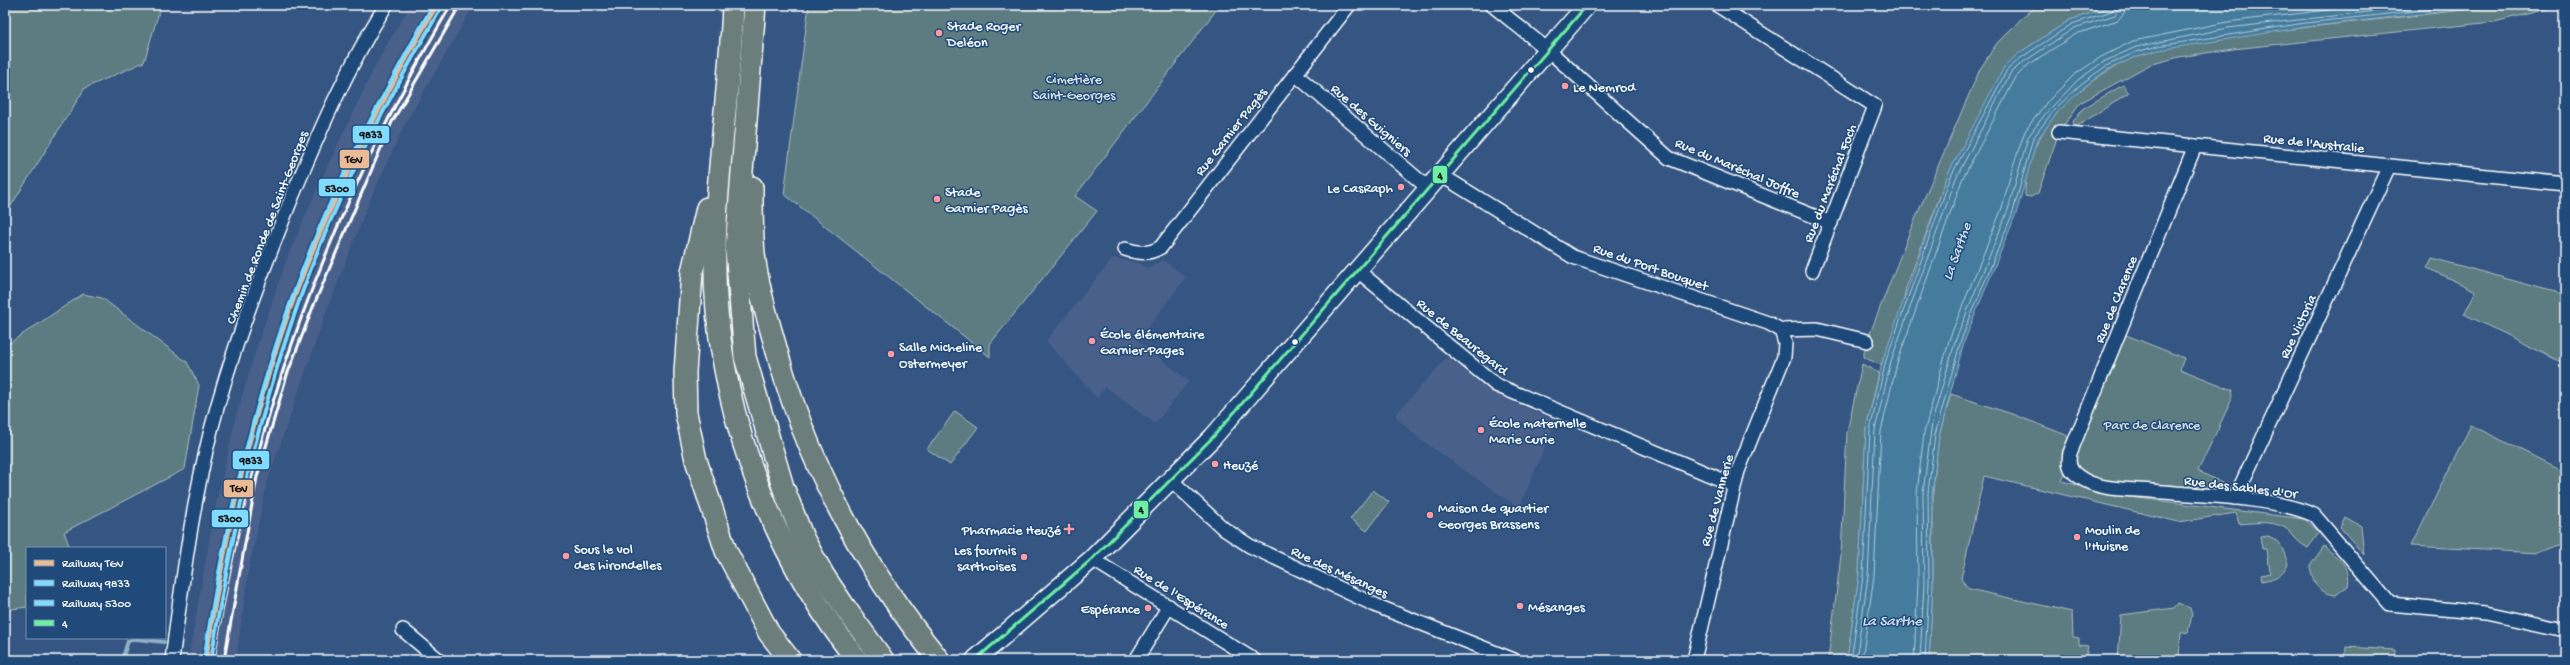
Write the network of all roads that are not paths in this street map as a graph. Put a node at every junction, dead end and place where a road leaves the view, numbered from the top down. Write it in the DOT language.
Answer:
graph roads {
  1 [pos="386,5"];
  2 [pos="733,5"];
  3 [pos="755,5"];
  4 [pos="1349,5"];
  5 [pos="1492,5"];
  6 [pos="1587,5"];
  7 [pos="1717,5"];
  8 [pos="1548,50"];
  9 [pos="1295,74"];
  10 [pos="749,98"];
  11 [pos="2059,132"];
  12 [pos="2195,146"];
  13 [pos="720,152"];
  14 [pos="2389,166"];
  15 [pos="1440,175"];
  16 [pos="2565,184"];
  17 [pos="1428,188"];
  18 [pos="1831,222"];
  19 [pos="1125,249"];
  20 [pos="1358,271"];
  21 [pos="1812,271"];
  22 [pos="1780,330"];
  23 [pos="1867,341"];
  24 [pos="2068,464"];
  25 [pos="1171,480"];
  26 [pos="1734,485"];
  27 [pos="2235,498"];
  28 [pos="1092,559"];
  29 [pos="1169,606"];
  30 [pos="403,630"];
  31 [pos="2565,630"];
  32 [pos="855,658"];
  33 [pos="172,660"];
  34 [pos="438,660"];
  35 [pos="790,660"];
  36 [pos="883,660"];
  37 [pos="939,660"];
  38 [pos="975,660"];
  39 [pos="1136,660"];
  40 [pos="1254,660"];
  41 [pos="1514,660"];
  42 [pos="1694,660"];
  1 -- 33 [label="street, Chemin de Ronde de Saint-Georges"];
  2 -- 13 [label="highway"];
  3 -- 10 [label="highway"];
  4 -- 9 [label="street, Rue Garnier Pagès"];
  5 -- 8 [label="street, Rue du Maréchal Joffre"];
  6 -- 8 [label="main road"];
  7 -- 18 [label="street, Rue du Maréchal Foch"];
  8 -- 15 [label="main road"];
  8 -- 18 [label="street, Rue du Maréchal Joffre"];
  9 -- 17 [label="street, Rue des Guigniers"];
  9 -- 19 [label="street, Rue Garnier Pagès"];
  10 -- 36 [label="highway"];
  10 -- 37 [label="highway"];
  11 -- 12 [label="street, Rue de l'Australie"];
  12 -- 14 [label="street, Rue de l'Australie"];
  12 -- 24 [label="street, Rue de Clarence"];
  13 -- 32 [label="highway"];
  13 -- 35 [label="highway"];
  14 -- 16 [label="street, Rue de l'Australie"];
  14 -- 27 [label="street, Rue Victoria"];
  15 -- 17 [label="main road"];
  15 -- 22 [label="street, Rue du Port Bouquet"];
  17 -- 20 [label="main road"];
  18 -- 21 [label="street, Rue du Maréchal Foch"];
  20 -- 25 [label="main road"];
  20 -- 26 [label="street, Rue de Beauregard"];
  22 -- 23 [label="street, Rue du Port Bouquet"];
  22 -- 26 [label="street, Rue de Vannerie"];
  24 -- 27 [label="street, Rue des Sables d'Or"];
  25 -- 28 [label="main road"];
  25 -- 41 [label="street, Rue des Mésanges"];
  26 -- 42 [label="street, Rue de Vannerie"];
  27 -- 31 [label="street, Rue des Sables d'Or"];
  28 -- 29 [label="street, Rue de l'Espérance"];
  28 -- 38 [label="main road"];
  29 -- 39 [label="street"];
  29 -- 40 [label="street, Rue de l'Espérance"];
  30 -- 34 [label="street"];
}
